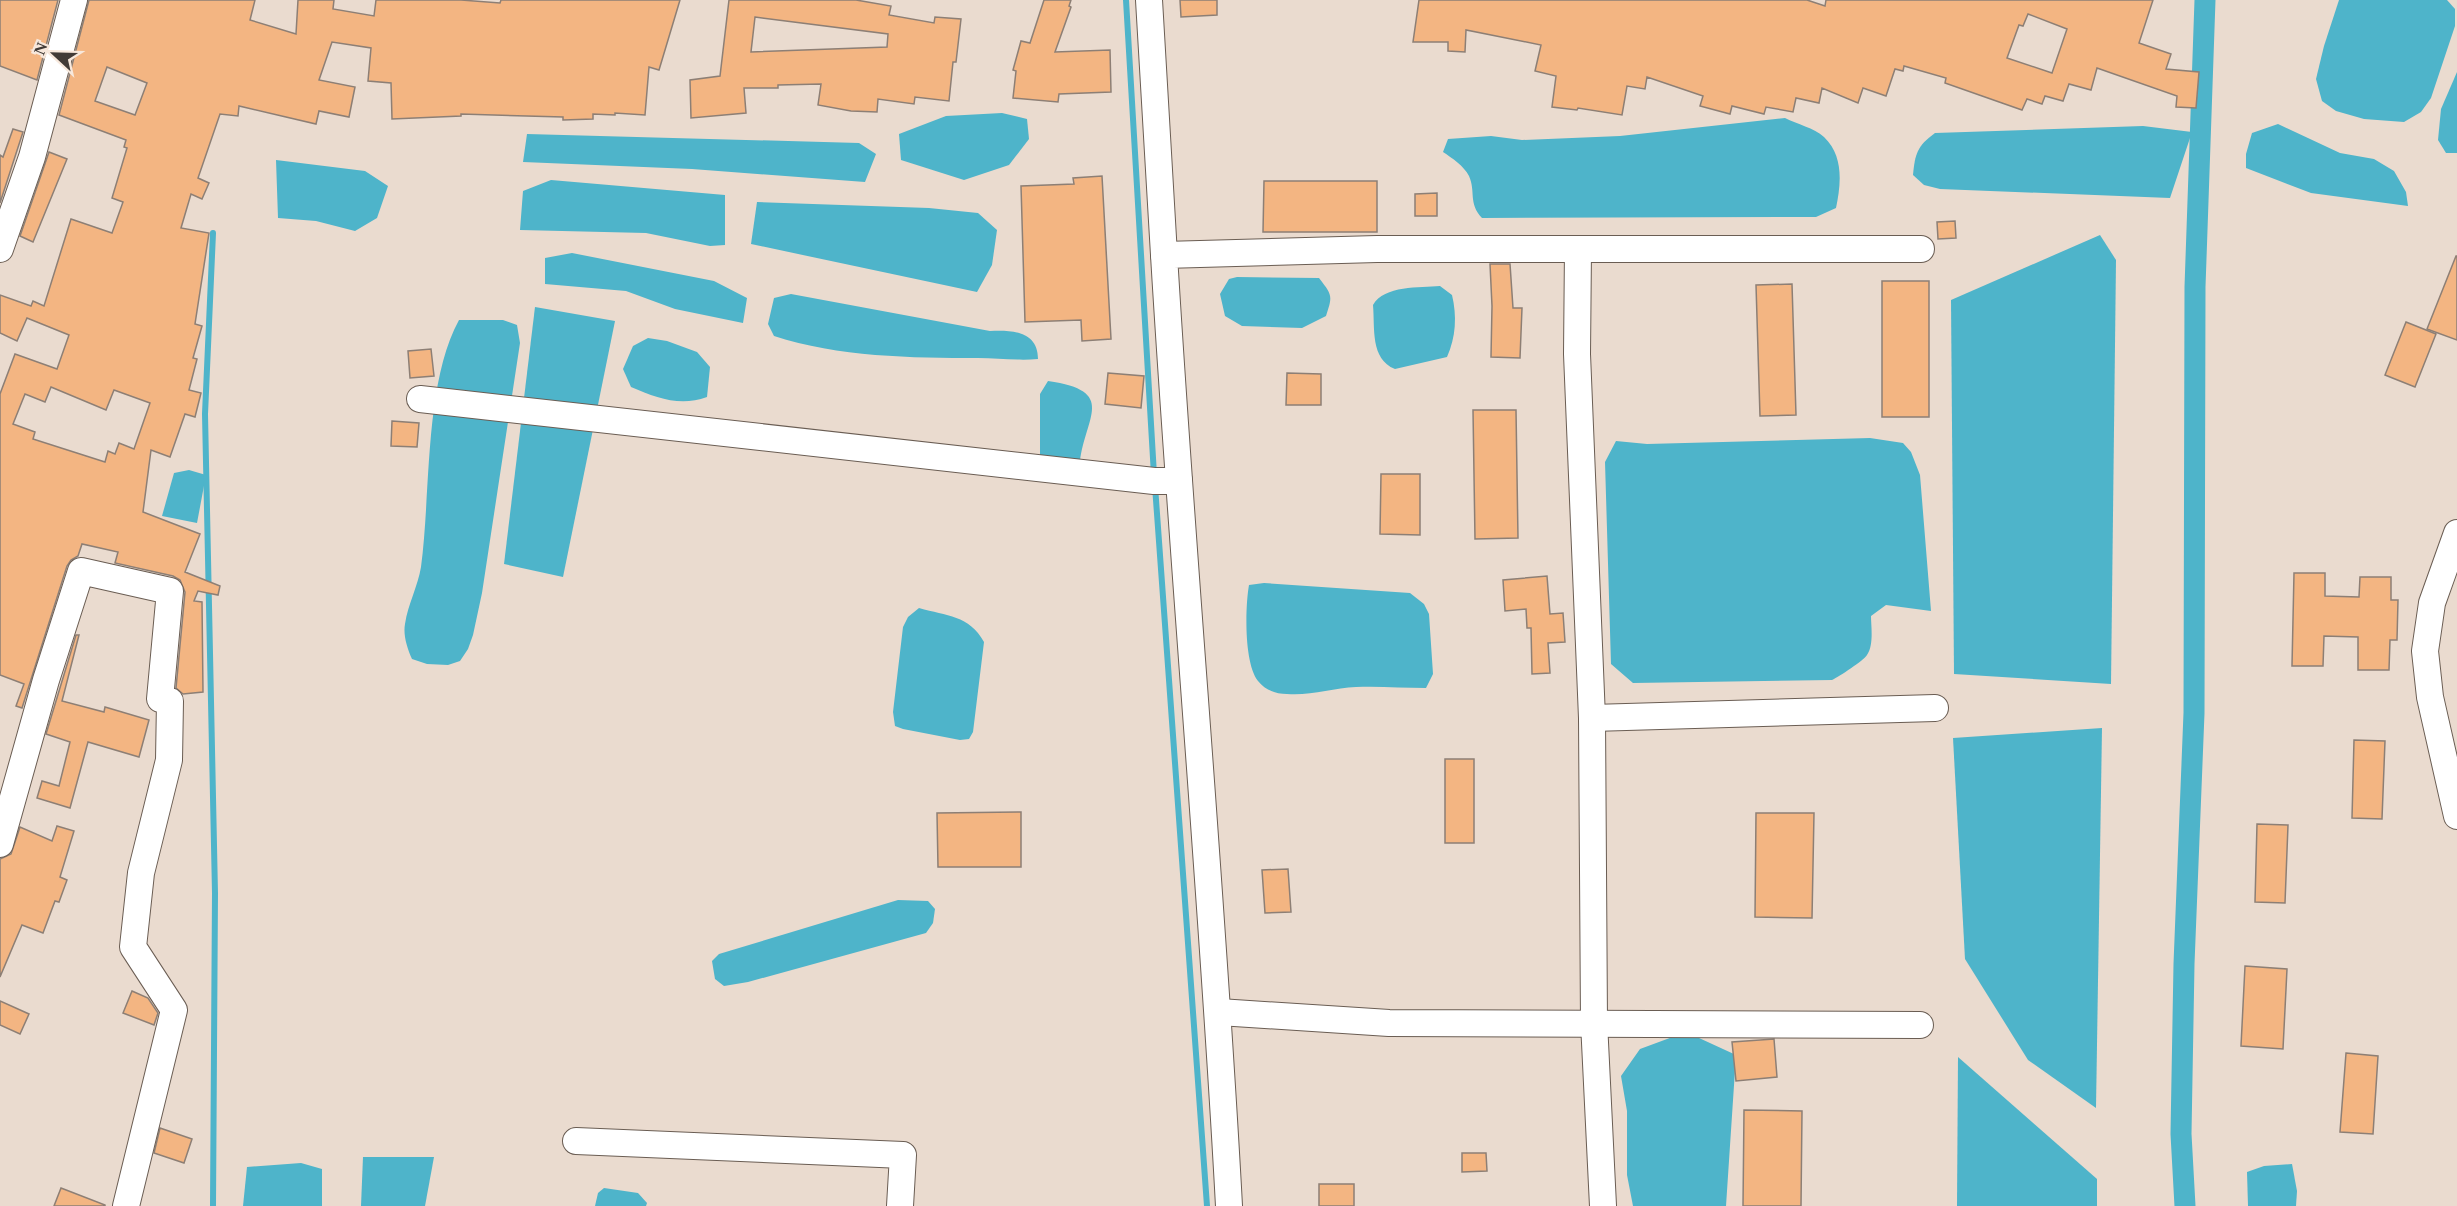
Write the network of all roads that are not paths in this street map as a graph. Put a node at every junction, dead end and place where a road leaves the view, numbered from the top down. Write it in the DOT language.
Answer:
graph roads {
  1 [pos="74,0"];
  2 [pos="1149,0"];
  3 [pos="0,249"];
  4 [pos="1578,249"];
  5 [pos="1921,249"];
  6 [pos="1164,255"];
  7 [pos="420,399"];
  8 [pos="1179,481"];
  9 [pos="2457,533"];
  10 [pos="1935,708"];
  11 [pos="1592,718"];
  12 [pos="2457,816"];
  13 [pos="0,844"];
  14 [pos="1219,1012"];
  15 [pos="1594,1022"];
  16 [pos="1920,1025"];
  17 [pos="576,1141"];
  18 [pos="126,1206"];
  19 [pos="900,1206"];
  20 [pos="1229,1206"];
  21 [pos="1603,1206"];
  1 -- 3 [label="street"];
  2 -- 6 [label="street"];
  4 -- 5 [label="street"];
  4 -- 6 [label="street"];
  4 -- 11 [label="street"];
  6 -- 8 [label="street"];
  7 -- 8 [label="street"];
  8 -- 14 [label="street"];
  9 -- 12 [label="street"];
  10 -- 11 [label="street"];
  11 -- 15 [label="street"];
  13 -- 18 [label="street"];
  14 -- 15 [label="street"];
  14 -- 20 [label="street"];
  15 -- 16 [label="street"];
  15 -- 21 [label="street"];
  17 -- 19 [label="street"];
}
